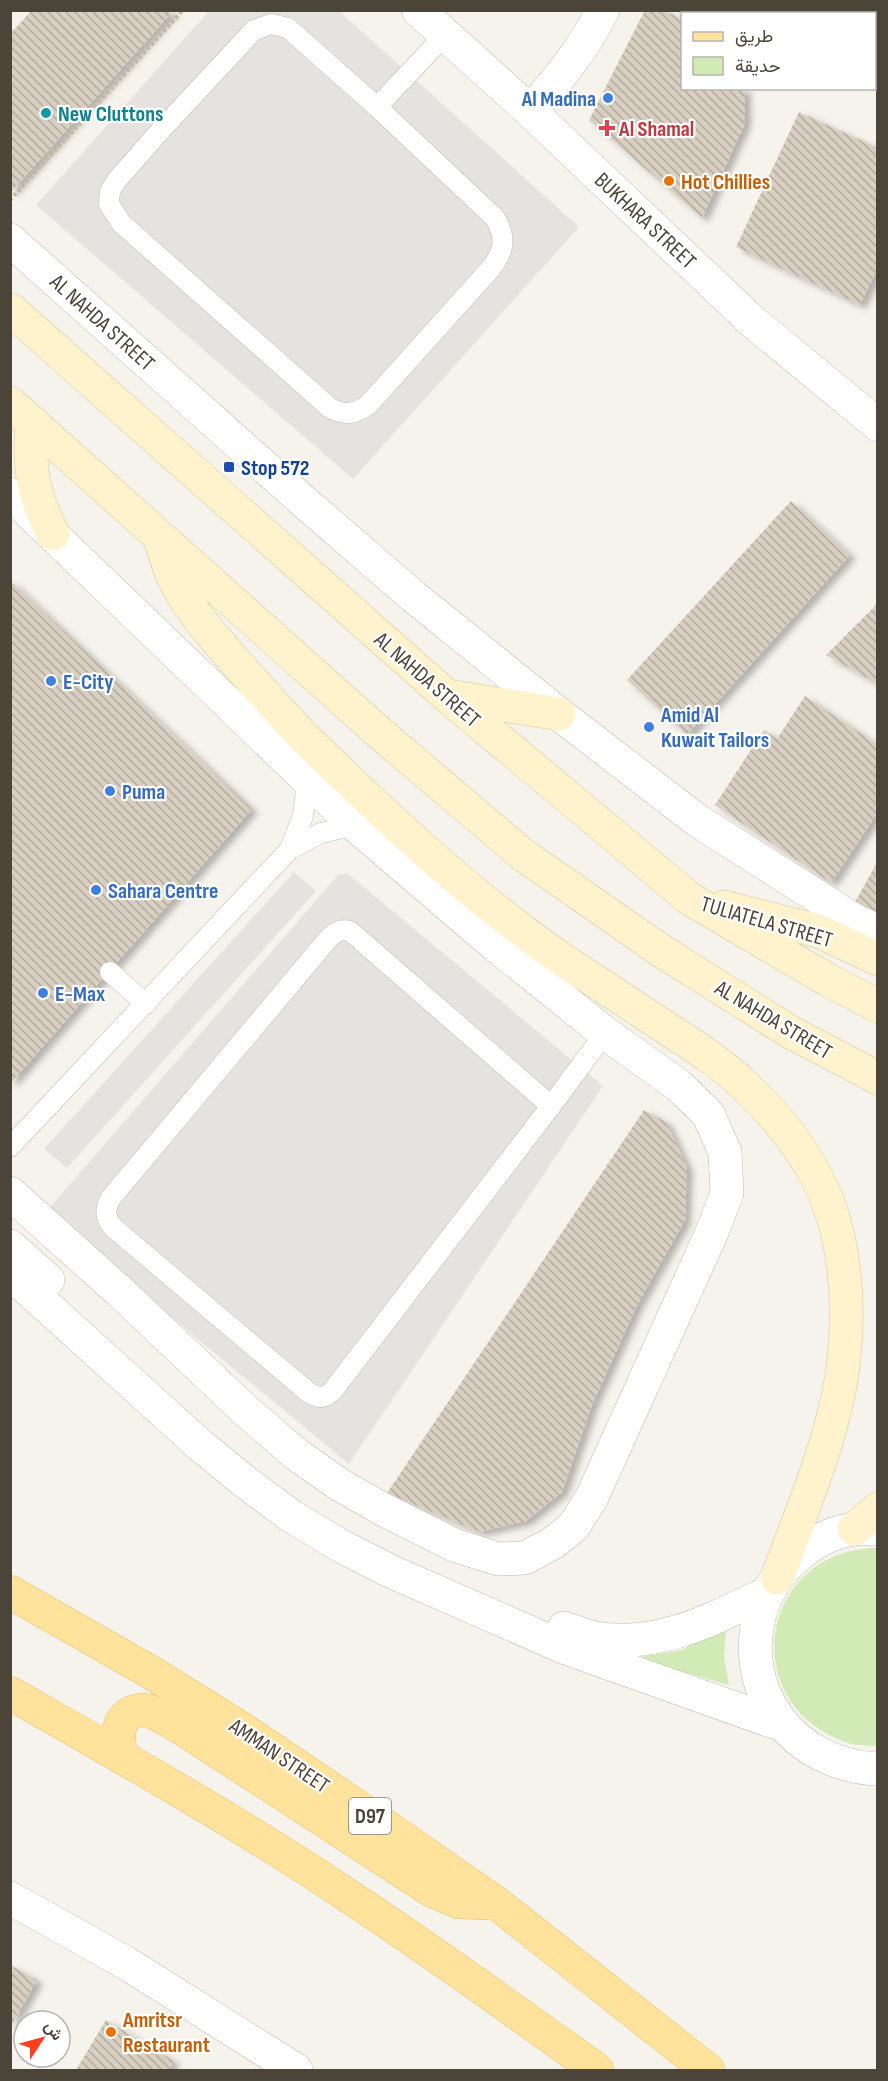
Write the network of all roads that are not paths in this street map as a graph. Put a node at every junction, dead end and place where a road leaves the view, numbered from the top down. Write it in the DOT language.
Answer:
graph roads {
  1 [pos="418,10"];
  2 [pos="603,10"];
  3 [pos="445,34"];
  4 [pos="377,107"];
  5 [pos="530,111"];
  6 [pos="10,240"];
  7 [pos="10,309"];
  8 [pos="873,410"];
  9 [pos="21,412"];
  10 [pos="10,494"];
  11 [pos="53,534"];
  12 [pos="160,538"];
  13 [pos="447,696"];
  14 [pos="559,714"];
  15 [pos="307,780"];
  16 [pos="354,825"];
  17 [pos="290,849"];
  18 [pos="690,899"];
  19 [pos="878,932"];
  20 [pos="878,959"];
  21 [pos="110,972"];
  22 [pos="146,1004"];
  23 [pos="878,1006"];
  24 [pos="605,1033"];
  25 [pos="878,1078"];
  26 [pos="551,1106"];
  27 [pos="12,1142"];
  28 [pos="10,1193"];
  29 [pos="10,1246"];
  30 [pos="10,1273"];
  31 [pos="870,1522"];
  32 [pos="772,1585"];
  33 [pos="10,1592"];
  34 [pos="10,1693"];
  35 [pos="782,1725"];
  36 [pos="121,1756"];
  37 [pos="877,1770"];
  38 [pos="10,1898"];
  39 [pos="496,1904"];
  40 [pos="296,2070"];
  41 [pos="597,2070"];
  42 [pos="708,2070"];
  1 -- 3 [label="street, BUKHARA STREET"];
  2 -- 5 [label="street"];
  3 -- 4 [label="lane"];
  3 -- 5 [label="street, BUKHARA STREET"];
  4 -- 4 [label="lane"];
  5 -- 8 [label="street, BUKHARA STREET"];
  6 -- 14 [label="street, AL NAHDA STREET"];
  7 -- 13 [label="main road, AL NAHDA STREET"];
  9 -- 11 [label="main road"];
  9 -- 12 [label="main road, AL NAHDA STREET"];
  10 -- 11 [label="street"];
  11 -- 15 [label="street"];
  12 -- 25 [label="main road, AL NAHDA STREET"];
  12 -- 32 [label="main road"];
  13 -- 14 [label="main road"];
  13 -- 18 [label="main road, AL NAHDA STREET"];
  14 -- 19 [label="street, AL NAHDA STREET"];
  15 -- 16 [label="street"];
  15 -- 17 [label="lane"];
  16 -- 17 [label="lane"];
  16 -- 24 [label="street"];
  17 -- 22 [label="lane"];
  18 -- 20 [label="main road, TULIATELA STREET"];
  18 -- 23 [label="main road, AL NAHDA STREET"];
  21 -- 22 [label="lane"];
  22 -- 27 [label="lane"];
  24 -- 26 [label="lane"];
  24 -- 28 [label="street"];
  26 -- 26 [label="lane"];
  29 -- 32 [label="street"];
  30 -- 35 [label="street"];
  31 -- 32 [label="street"];
  32 -- 35 [label="street"];
  33 -- 39 [label="main road, AMMAN STREET / D97"];
  34 -- 36 [label="main road"];
  35 -- 37 [label="street"];
  36 -- 39 [label="main road"];
  36 -- 41 [label="main road"];
  38 -- 40 [label="street"];
  39 -- 42 [label="main road, AMMAN STREET / D97"];
}
